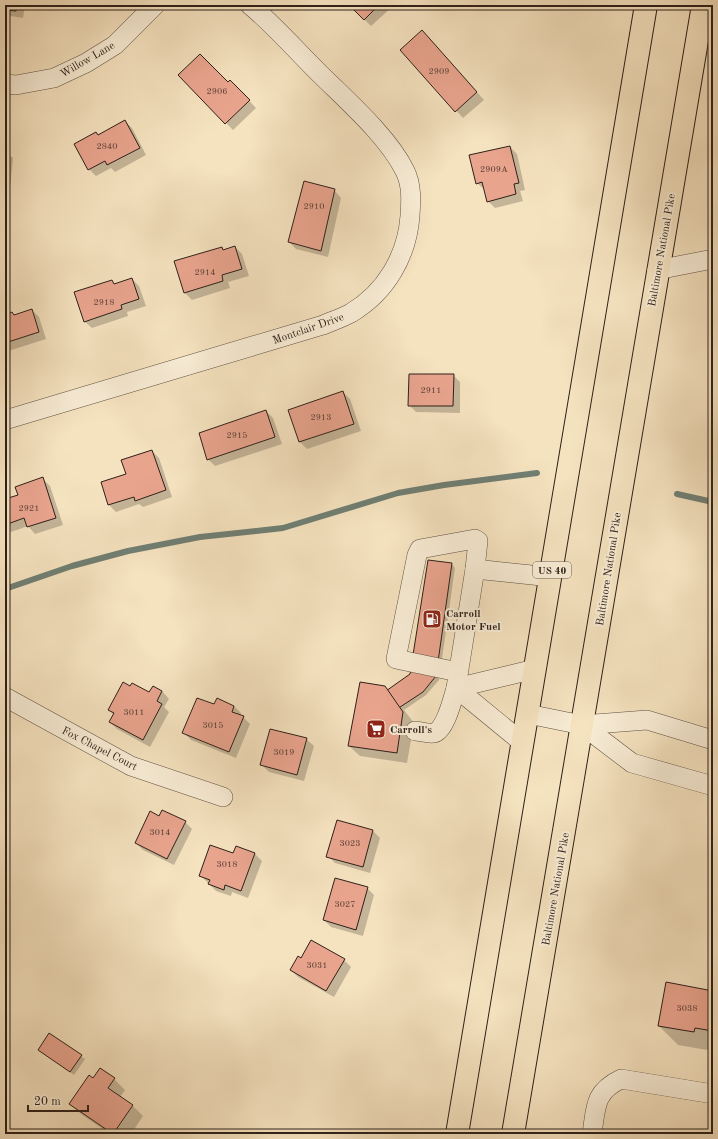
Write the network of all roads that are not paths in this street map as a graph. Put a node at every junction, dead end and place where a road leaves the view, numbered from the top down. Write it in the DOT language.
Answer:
graph roads {
  1 [pos="155,5"];
  2 [pos="250,5"];
  3 [pos="646,5"];
  4 [pos="704,5"];
  5 [pos="5,84"];
  6 [pos="713,260"];
  7 [pos="657,270"];
  8 [pos="5,420"];
  9 [pos="475,569"];
  10 [pos="550,577"];
  11 [pos="535,669"];
  12 [pos="457,680"];
  13 [pos="5,697"];
  14 [pos="528,714"];
  15 [pos="582,725"];
  16 [pos="415,730"];
  17 [pos="713,740"];
  18 [pos="523,743"];
  19 [pos="713,786"];
  20 [pos="223,797"];
  21 [pos="713,1094"];
  22 [pos="457,1134"];
  23 [pos="513,1134"];
  24 [pos="592,1134"];
  1 -- 5 [label="street, Willow Lane"];
  2 -- 8 [label="street, Montclair Drive"];
  3 -- 10 [label="main road, US 40"];
  4 -- 7 [label="main road, Baltimore National Pike"];
  6 -- 7 [label="street"];
  7 -- 15 [label="main road, Baltimore National Pike"];
  9 -- 10 [label="street"];
  9 -- 12 [label="street"];
  9 -- 12 [label="street"];
  10 -- 11 [label="main road, US 40"];
  11 -- 12 [label="street"];
  11 -- 14 [label="main road, US 40"];
  12 -- 16 [label="street"];
  12 -- 18 [label="street"];
  13 -- 20 [label="street, Fox Chapel Court"];
  14 -- 15 [label="street"];
  14 -- 18 [label="main road, US 40"];
  15 -- 17 [label="street"];
  15 -- 19 [label="street"];
  15 -- 23 [label="main road, Baltimore National Pike"];
  18 -- 22 [label="main road, US 40"];
  21 -- 24 [label="street"];
}
